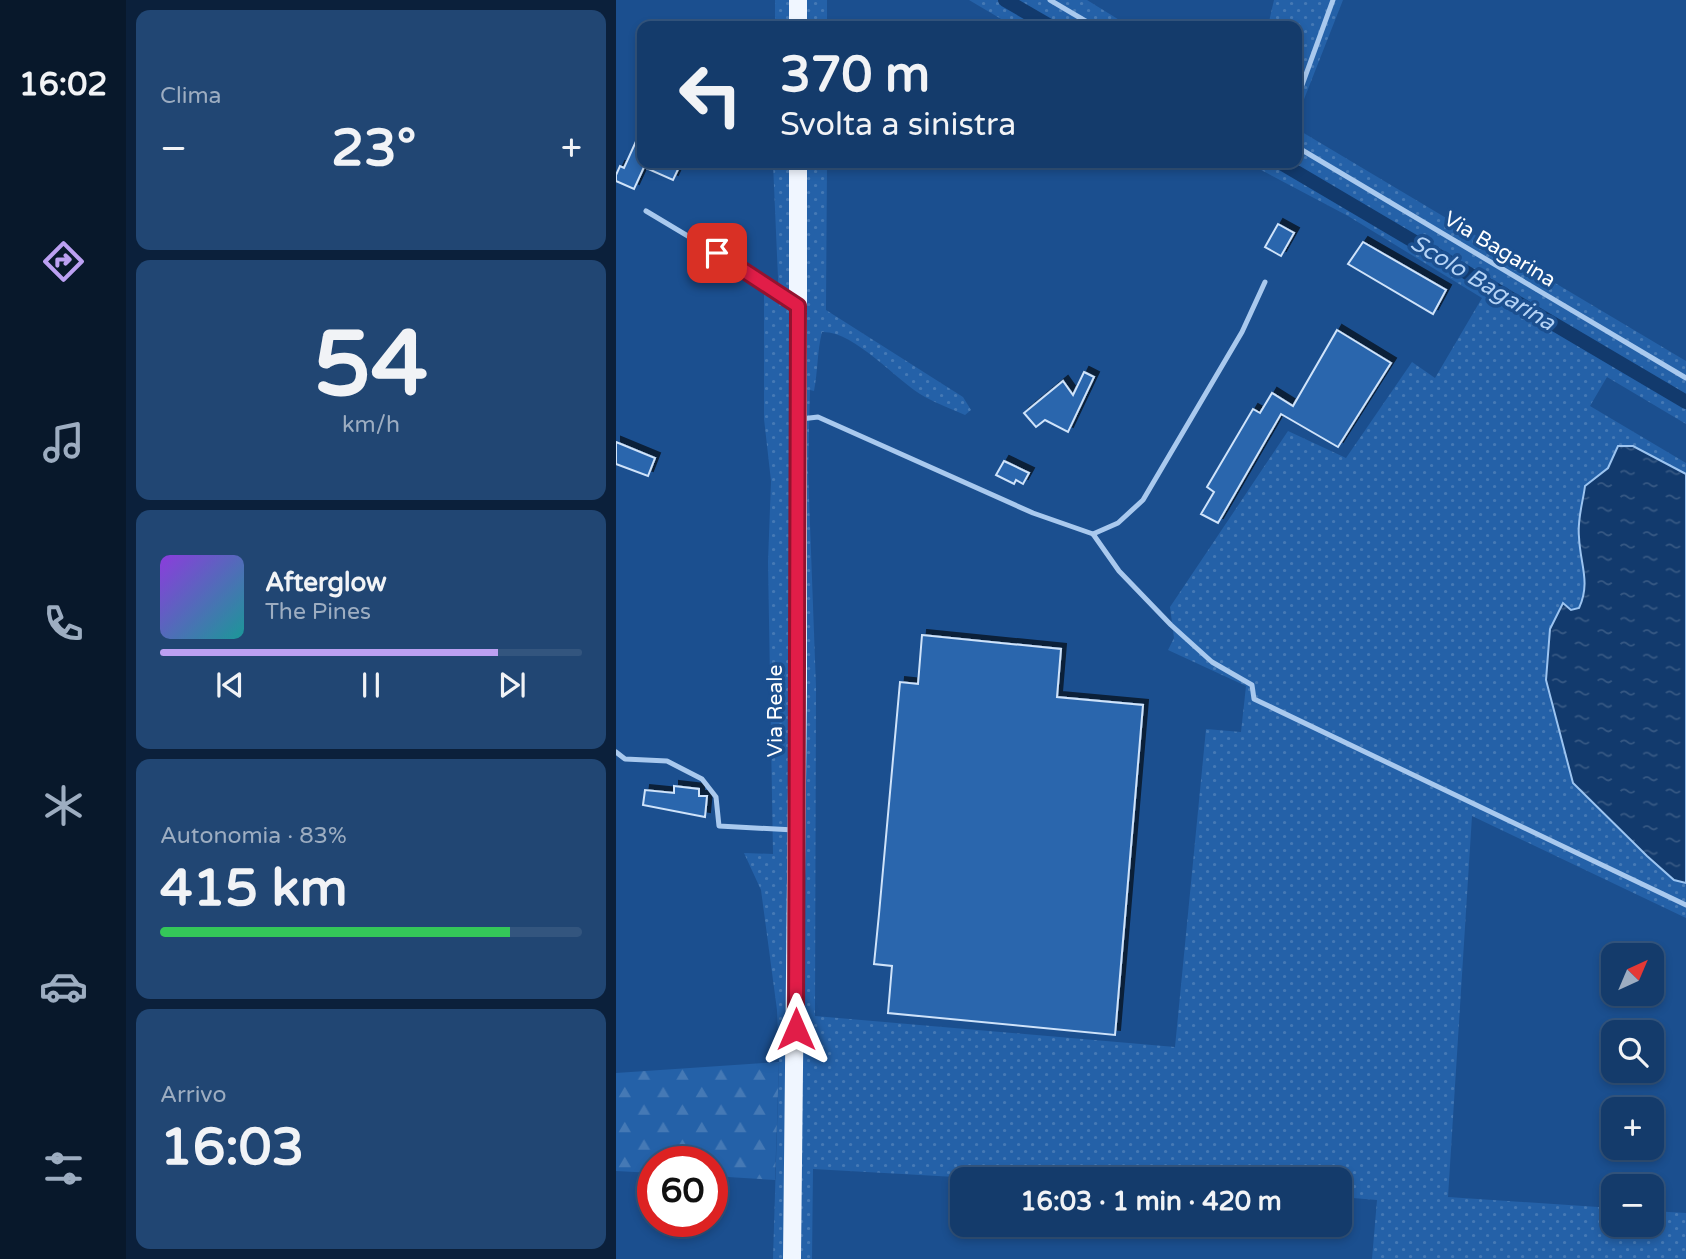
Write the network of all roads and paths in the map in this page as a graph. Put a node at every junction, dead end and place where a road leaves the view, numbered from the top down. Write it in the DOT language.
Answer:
graph roads {
  1 [pos="798,0"];
  2 [pos="1050,0"];
  3 [pos="1333,0"];
  4 [pos="798,21"];
  5 [pos="1086,21"];
  6 [pos="1302,86"];
  7 [pos="1302,150"];
  8 [pos="798,168"];
  9 [pos="646,211"];
  10 [pos="1265,282"];
  11 [pos="798,306"];
  12 [pos="1686,378"];
  13 [pos="798,419"];
  14 [pos="1093,534"];
  15 [pos="616,752"];
  16 [pos="797,830"];
  17 [pos="1686,905"];
  18 [pos="792,1259"];
  1 -- 4 [label="main road"];
  2 -- 5 [label="lane"];
  3 -- 6 [label="lane"];
  7 -- 12 [label="lane, Via Bagarina"];
  8 -- 11 [label="main road, Via Reale"];
  9 -- 11 [label="lane"];
  10 -- 14 [label="lane"];
  11 -- 13 [label="main road, Via Reale"];
  13 -- 14 [label="lane"];
  13 -- 16 [label="main road, Via Reale"];
  14 -- 17 [label="lane"];
  15 -- 16 [label="lane"];
  16 -- 18 [label="main road, Via Reale"];
}
